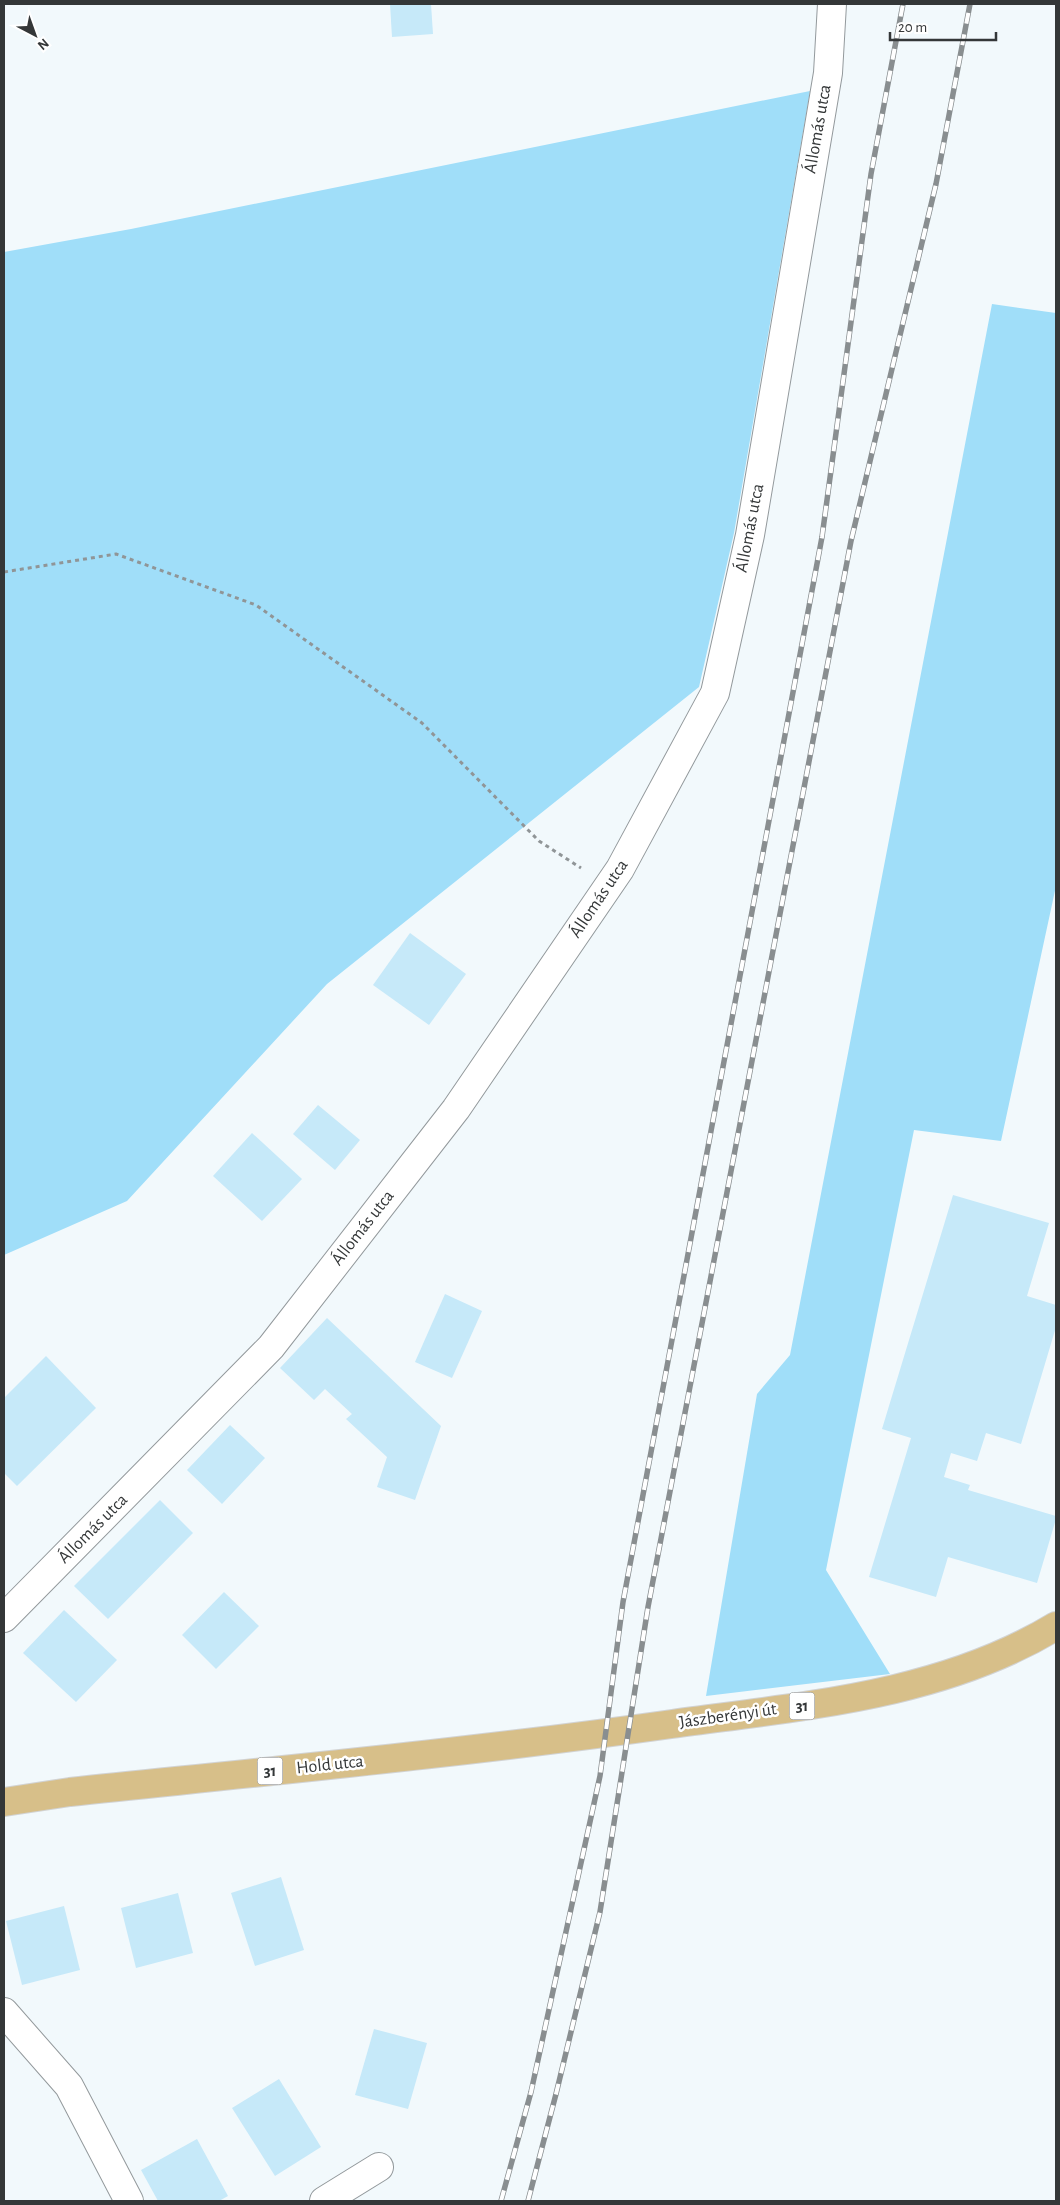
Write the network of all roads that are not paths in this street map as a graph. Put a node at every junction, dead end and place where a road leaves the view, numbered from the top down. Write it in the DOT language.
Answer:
graph roads {
  1 [pos="832,4"];
  2 [pos="4,1618"];
  3 [pos="1056,1626"];
  4 [pos="537,1743"];
  5 [pos="4,1802"];
  6 [pos="4,2012"];
  7 [pos="379,2167"];
  8 [pos="129,2201"];
  9 [pos="324,2201"];
  1 -- 2 [label="street, Állomás utca"];
  3 -- 4 [label="main road, Jászberényi út / 31"];
  4 -- 5 [label="main road, Hold utca / 31"];
  6 -- 8 [label="street"];
  7 -- 9 [label="street"];
}
